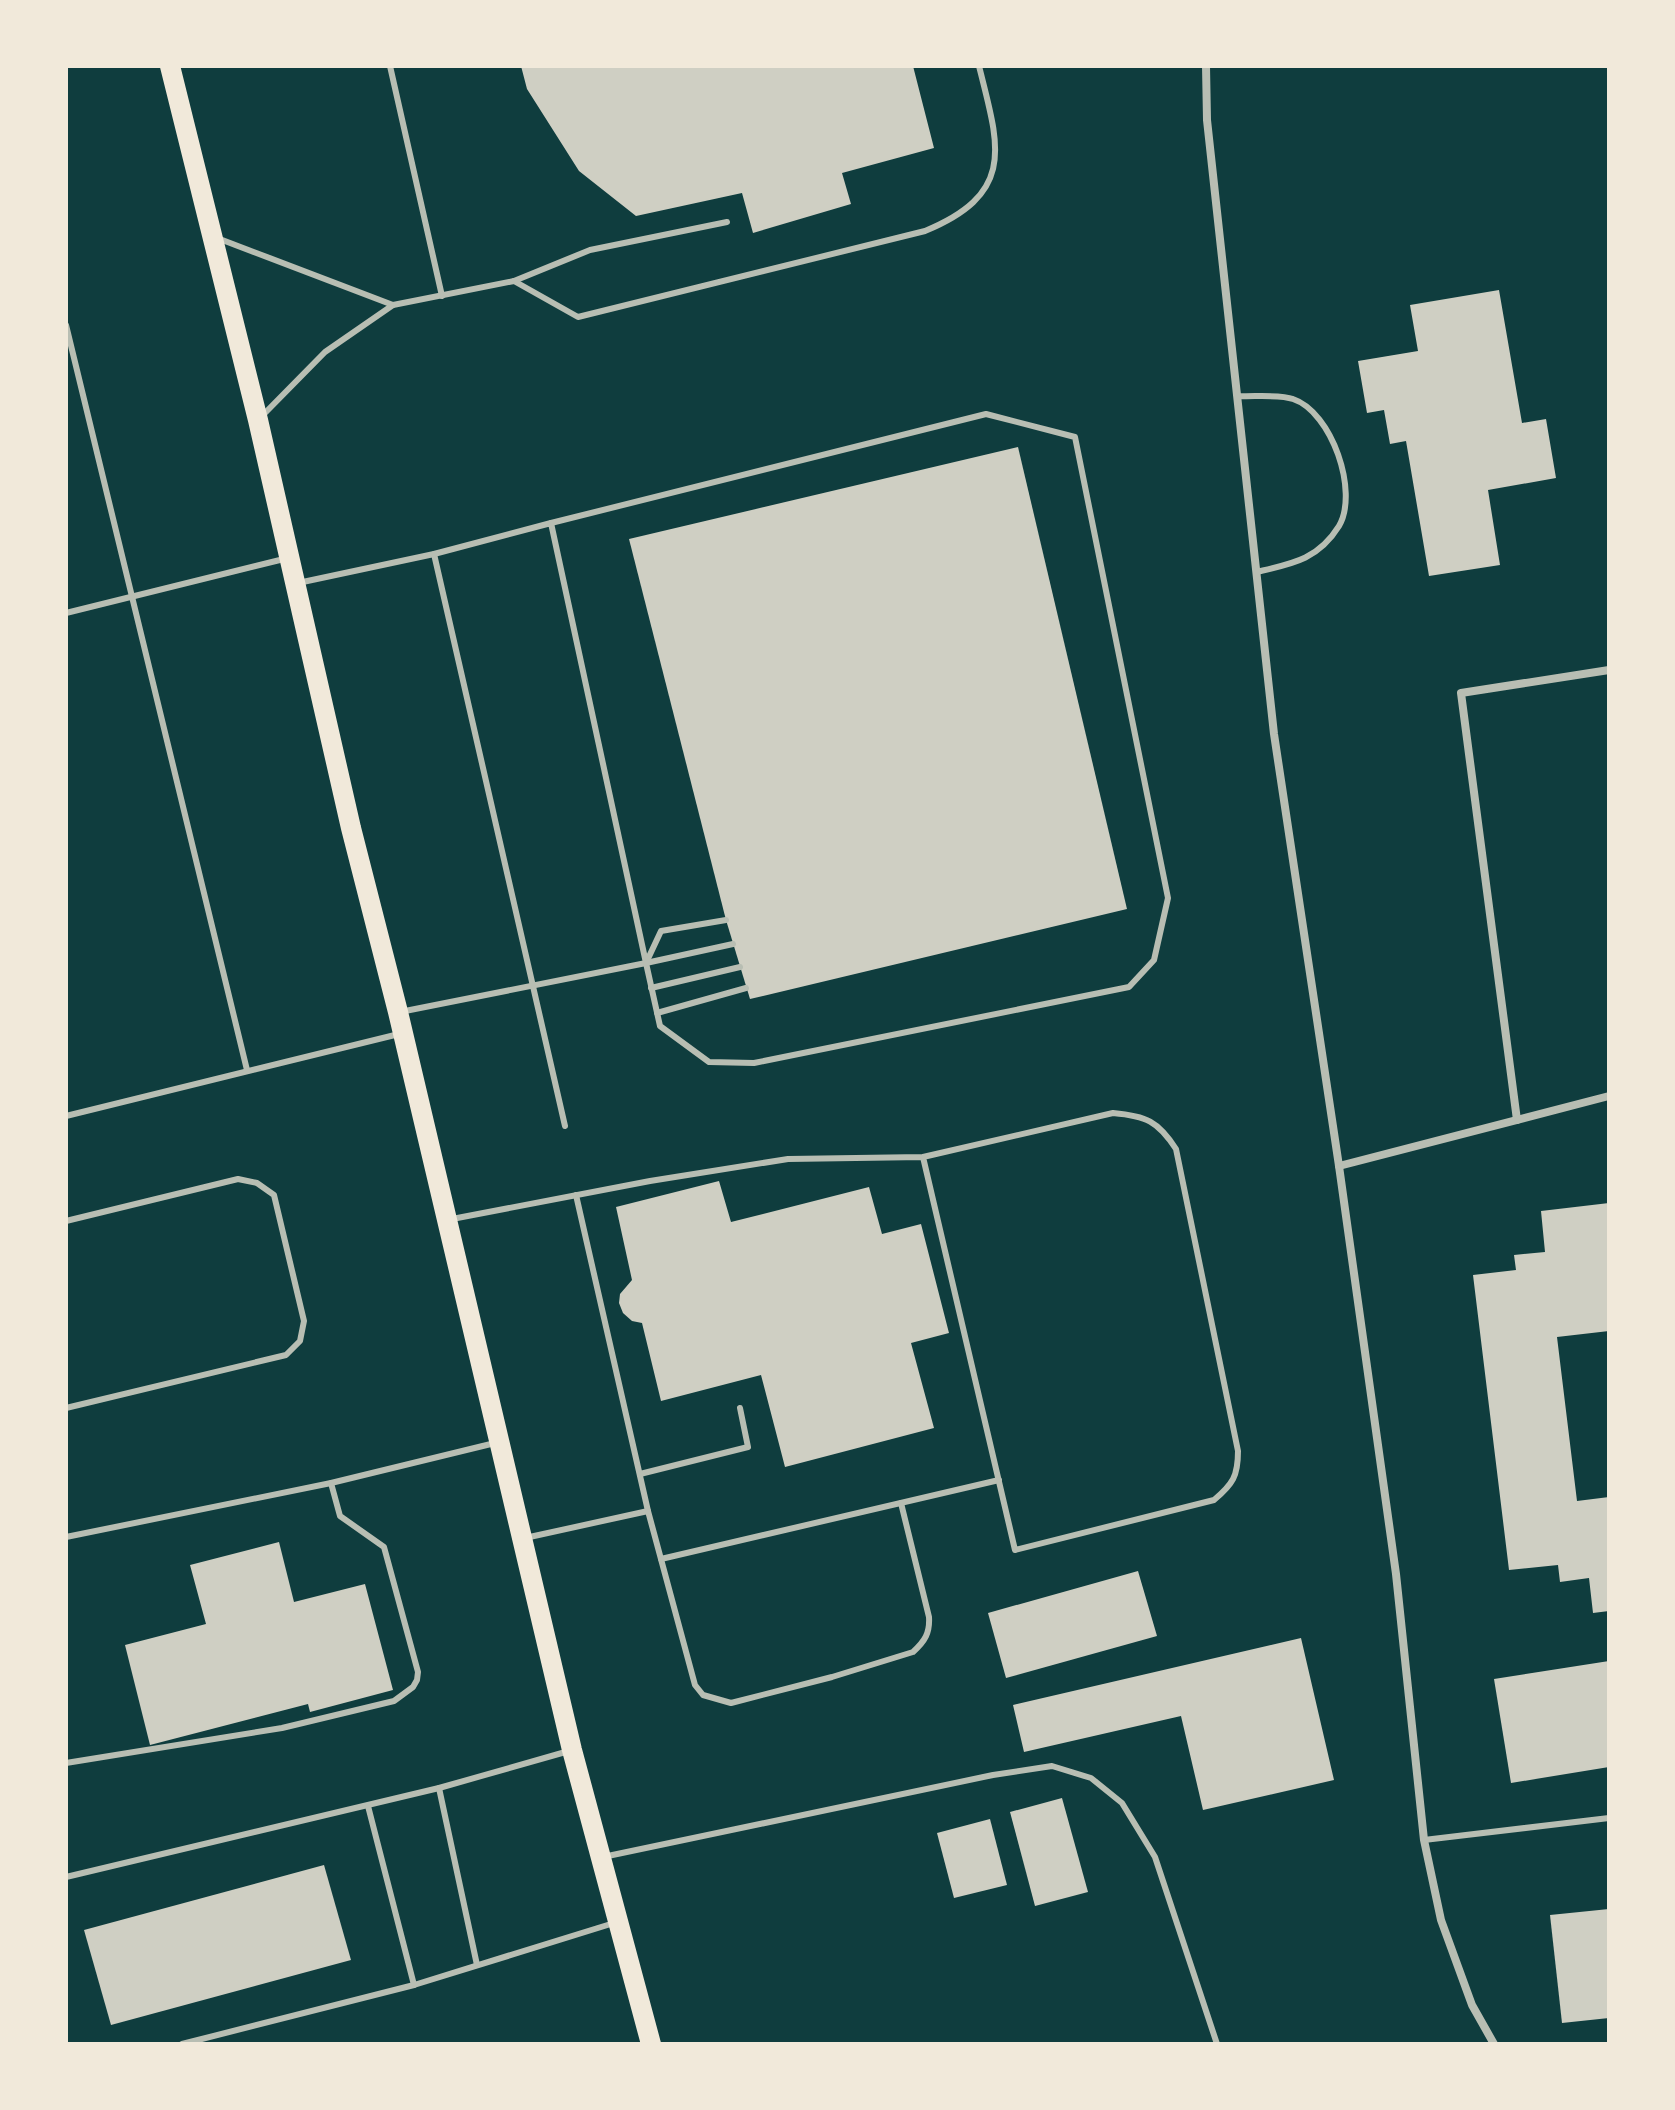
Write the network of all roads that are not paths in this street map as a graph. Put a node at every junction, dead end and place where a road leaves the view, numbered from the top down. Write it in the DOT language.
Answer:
graph roads {
  1 [pos="170,66"];
  2 [pos="390,66"];
  3 [pos="979,66"];
  4 [pos="1206,66"];
  5 [pos="727,222"];
  6 [pos="211,235"];
  7 [pos="514,281"];
  8 [pos="442,296"];
  9 [pos="393,305"];
  10 [pos="66,325"];
  11 [pos="1237,396"];
  12 [pos="258,420"];
  13 [pos="551,523"];
  14 [pos="434,554"];
  15 [pos="288,558"];
  16 [pos="1256,572"];
  17 [pos="294,584"];
  18 [pos="130,597"];
  19 [pos="66,613"];
  20 [pos="1609,670"];
  21 [pos="726,920"];
  22 [pos="733,944"];
  23 [pos="646,963"];
  24 [pos="740,967"];
  25 [pos="535,987"];
  26 [pos="651,988"];
  27 [pos="746,988"];
  28 [pos="398,1012"];
  29 [pos="657,1013"];
  30 [pos="403,1033"];
  31 [pos="247,1070"];
  32 [pos="1609,1096"];
  33 [pos="66,1116"];
  34 [pos="1517,1120"];
  35 [pos="565,1126"];
  36 [pos="923,1157"];
  37 [pos="1339,1166"];
  38 [pos="576,1195"];
  39 [pos="447,1220"];
  40 [pos="66,1221"];
  41 [pos="66,1408"];
  42 [pos="740,1408"];
  43 [pos="498,1442"];
  44 [pos="640,1474"];
  45 [pos="999,1480"];
  46 [pos="331,1483"];
  47 [pos="901,1503"];
  48 [pos="648,1511"];
  49 [pos="66,1537"];
  50 [pos="522,1538"];
  51 [pos="661,1559"];
  52 [pos="572,1750"];
  53 [pos="66,1763"];
  54 [pos="439,1788"];
  55 [pos="368,1806"];
  56 [pos="1609,1818"];
  57 [pos="1424,1840"];
  58 [pos="600,1858"];
  59 [pos="66,1877"];
  60 [pos="618,1922"];
  61 [pos="477,1965"];
  62 [pos="414,1985"];
  63 [pos="182,2044"];
  64 [pos="651,2044"];
  65 [pos="1217,2044"];
  66 [pos="1494,2044"];
  1 -- 6 [label="main road"];
  2 -- 8 [label="lane"];
  3 -- 7 [label="lane"];
  4 -- 11 [label="street"];
  5 -- 7 [label="lane"];
  6 -- 9 [label="lane"];
  6 -- 12 [label="main road"];
  7 -- 8 [label="lane"];
  8 -- 9 [label="lane"];
  9 -- 12 [label="lane"];
  10 -- 18 [label="lane"];
  11 -- 16 [label="street"];
  11 -- 16 [label="lane"];
  12 -- 15 [label="main road"];
  13 -- 14 [label="lane"];
  13 -- 23 [label="lane"];
  13 -- 29 [label="lane"];
  14 -- 17 [label="lane"];
  14 -- 25 [label="lane"];
  15 -- 17 [label="main road"];
  15 -- 18 [label="lane"];
  16 -- 37 [label="street"];
  17 -- 28 [label="main road"];
  18 -- 19 [label="lane"];
  18 -- 31 [label="lane"];
  20 -- 34 [label="street"];
  21 -- 23 [label="lane"];
  22 -- 23 [label="lane"];
  23 -- 25 [label="lane"];
  23 -- 26 [label="lane"];
  24 -- 26 [label="lane"];
  25 -- 28 [label="lane"];
  25 -- 35 [label="lane"];
  26 -- 29 [label="lane"];
  27 -- 29 [label="lane"];
  28 -- 30 [label="main road"];
  30 -- 31 [label="lane"];
  30 -- 39 [label="main road"];
  31 -- 33 [label="lane"];
  32 -- 34 [label="street"];
  34 -- 37 [label="street"];
  36 -- 38 [label="lane"];
  36 -- 45 [label="lane"];
  36 -- 45 [label="lane"];
  37 -- 57 [label="street"];
  38 -- 39 [label="lane"];
  38 -- 44 [label="lane"];
  39 -- 43 [label="main road"];
  40 -- 41 [label="lane"];
  42 -- 44 [label="lane"];
  43 -- 46 [label="lane"];
  43 -- 50 [label="main road"];
  44 -- 48 [label="lane"];
  45 -- 47 [label="lane"];
  46 -- 49 [label="lane"];
  46 -- 53 [label="lane"];
  47 -- 51 [label="lane"];
  47 -- 51 [label="lane"];
  48 -- 50 [label="lane"];
  48 -- 51 [label="lane"];
  50 -- 52 [label="main road"];
  52 -- 54 [label="lane"];
  52 -- 58 [label="main road"];
  54 -- 55 [label="lane"];
  54 -- 61 [label="lane"];
  55 -- 59 [label="lane"];
  55 -- 62 [label="lane"];
  56 -- 57 [label="lane"];
  57 -- 66 [label="street"];
  58 -- 60 [label="main road"];
  58 -- 65 [label="lane"];
  60 -- 61 [label="lane"];
  60 -- 64 [label="main road"];
  61 -- 62 [label="lane"];
  62 -- 63 [label="lane"];
}
